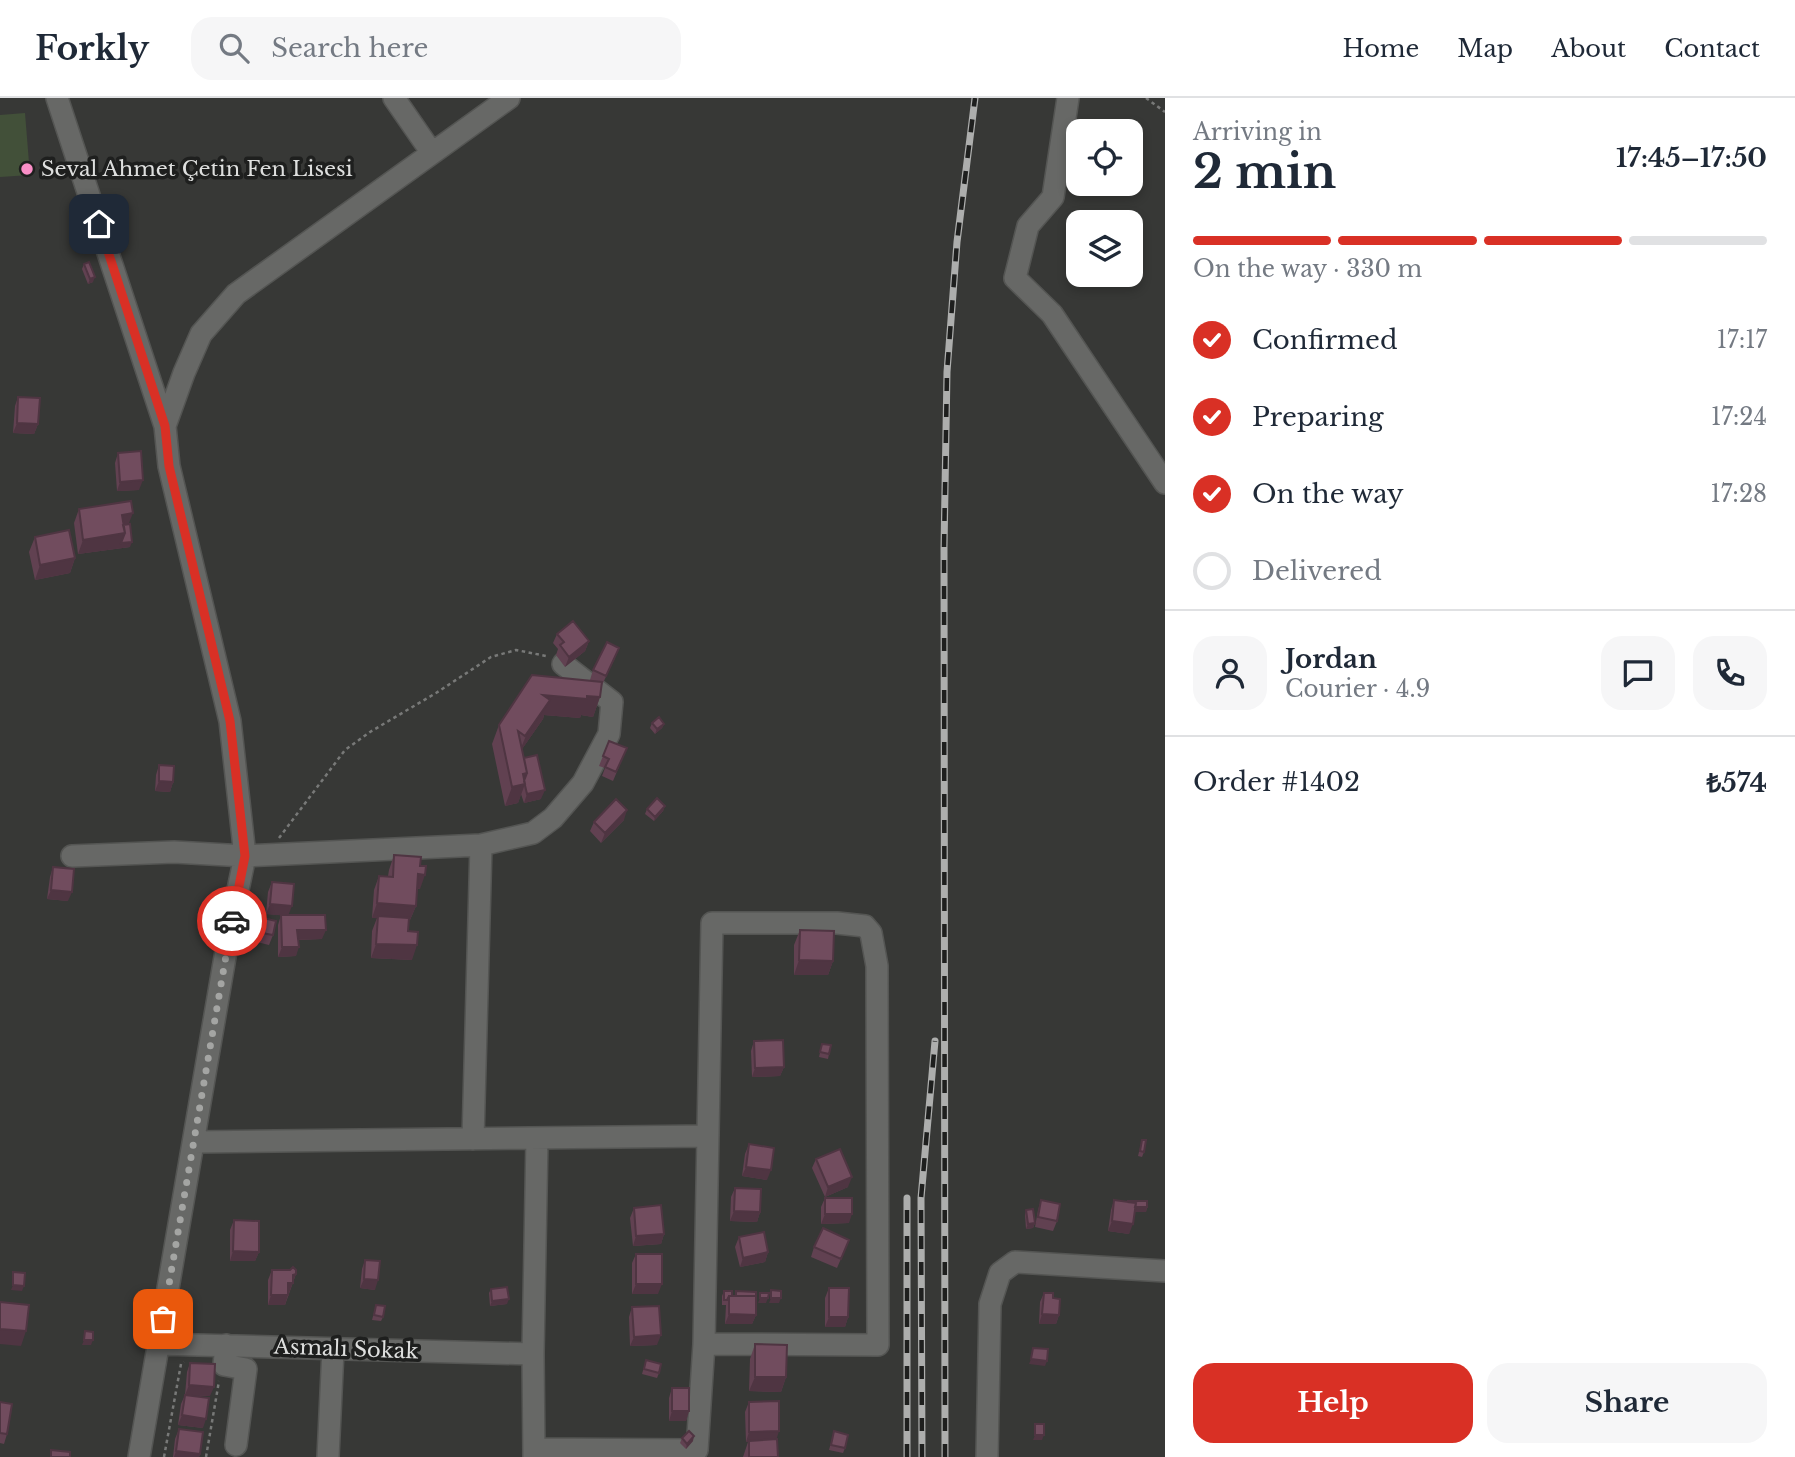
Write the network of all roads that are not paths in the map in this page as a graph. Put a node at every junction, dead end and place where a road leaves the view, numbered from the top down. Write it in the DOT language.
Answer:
graph roads {
  1 [pos="57,98"];
  2 [pos="394,98"];
  3 [pos="509,98"];
  4 [pos="1068,98"];
  5 [pos="432,153"];
  6 [pos="165,426"];
  7 [pos="1165,483"];
  8 [pos="563,664"];
  9 [pos="481,845"];
  10 [pos="72,856"];
  11 [pos="245,856"];
  12 [pos="708,1136"];
  13 [pos="537,1138"];
  14 [pos="473,1139"];
  15 [pos="194,1142"];
  16 [pos="1165,1271"];
  17 [pos="158,1344"];
  18 [pos="705,1344"];
  19 [pos="226,1345"];
  20 [pos="333,1350"];
  21 [pos="533,1354"];
  22 [pos="236,1445"];
  23 [pos="534,1453"];
  24 [pos="139,1457"];
  25 [pos="328,1457"];
  26 [pos="987,1457"];
  1 -- 6 [label="street"];
  2 -- 5 [label="street"];
  3 -- 5 [label="street"];
  4 -- 7 [label="street"];
  5 -- 6 [label="street"];
  6 -- 11 [label="street"];
  8 -- 9 [label="street"];
  9 -- 11 [label="street"];
  9 -- 14 [label="street"];
  10 -- 11 [label="street"];
  11 -- 15 [label="street"];
  12 -- 13 [label="street"];
  12 -- 18 [label="street"];
  12 -- 18 [label="street"];
  13 -- 14 [label="street"];
  13 -- 21 [label="street"];
  14 -- 15 [label="street"];
  15 -- 17 [label="street"];
  16 -- 26 [label="street"];
  17 -- 19 [label="street, Asmalı Sokak"];
  17 -- 24 [label="street"];
  18 -- 23 [label="street"];
  19 -- 20 [label="street, Asmalı Sokak"];
  19 -- 22 [label="street"];
  20 -- 21 [label="street, Asmalı Sokak"];
  20 -- 25 [label="street"];
  21 -- 23 [label="street"];
}
